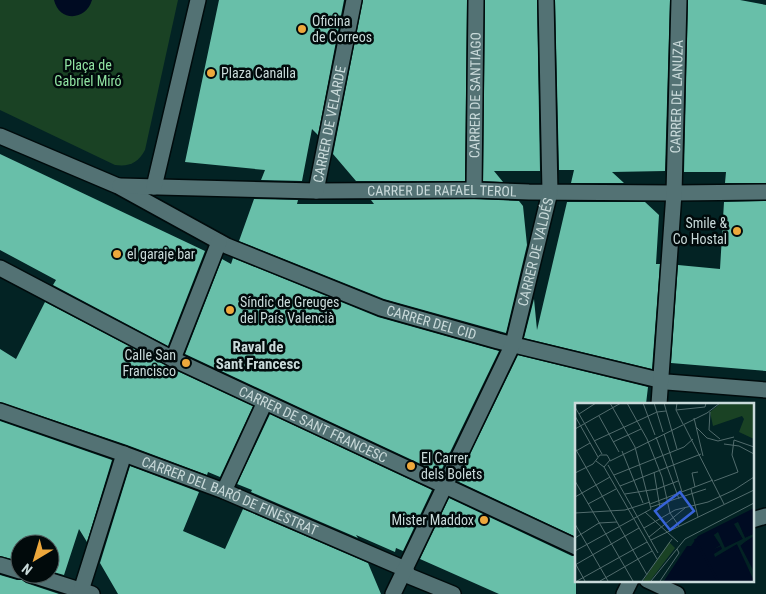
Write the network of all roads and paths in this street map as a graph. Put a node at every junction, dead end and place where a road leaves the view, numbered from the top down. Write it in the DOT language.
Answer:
graph roads {
  1 [pos="198,0"];
  2 [pos="354,0"];
  3 [pos="476,0"];
  4 [pos="546,0"];
  5 [pos="679,0"];
  6 [pos="0,136"];
  7 [pos="118,186"];
  8 [pos="154,186"];
  9 [pos="474,190"];
  10 [pos="316,192"];
  11 [pos="550,192"];
  12 [pos="766,192"];
  13 [pos="674,194"];
  14 [pos="219,242"];
  15 [pos="0,268"];
  16 [pos="513,344"];
  17 [pos="173,359"];
  18 [pos="661,380"];
  19 [pos="766,390"];
  20 [pos="265,402"];
  21 [pos="659,403"];
  22 [pos="0,412"];
  23 [pos="124,454"];
  24 [pos="445,486"];
  25 [pos="224,491"];
  26 [pos="575,547"];
  27 [pos="405,569"];
  28 [pos="630,582"];
  29 [pos="651,582"];
  30 [pos="58,584"];
  31 [pos="85,593"];
  32 [pos="392,594"];
  33 [pos="453,594"];
  34 [pos="624,594"];
  35 [pos="677,594"];
  1 -- 8 [label="street"];
  2 -- 10 [label="street, CARRER DE VELARDE"];
  3 -- 9 [label="street, CARRER DE SANTIAGO"];
  4 -- 11 [label="street, CARRER DE VALDÉS"];
  5 -- 13 [label="street, CARRER DE LANUZA"];
  6 -- 7 [label="street"];
  7 -- 8 [label="street, CARRER DE RAFAEL TEROL"];
  7 -- 14 [label="street, CARRER DEL CID"];
  8 -- 10 [label="street, CARRER DE RAFAEL TEROL"];
  9 -- 10 [label="street, CARRER DE RAFAEL TEROL"];
  9 -- 11 [label="street, CARRER DE RAFAEL TEROL"];
  11 -- 13 [label="street, CARRER DE RAFAEL TEROL"];
  11 -- 16 [label="street, CARRER DE VALDÉS"];
  12 -- 13 [label="street, CARRER DE RAFAEL TEROL"];
  13 -- 18 [label="street, CARRER DE LANUZA"];
  14 -- 16 [label="street, CARRER DEL CID"];
  14 -- 17 [label="street"];
  15 -- 17 [label="street, CARRER DE SANT FRANCESC"];
  16 -- 18 [label="street, CARRER DEL CID"];
  16 -- 24 [label="street, CARRER DE VALDÉS"];
  17 -- 20 [label="street, CARRER DE SANT FRANCESC"];
  18 -- 19 [label="street, CARRER DEL CID"];
  18 -- 21 [label="street, CARRER DE LANUZA"];
  20 -- 24 [label="street, CARRER DE SANT FRANCESC"];
  20 -- 25 [label="street"];
  22 -- 23 [label="street, CARRER DEL BARÓ DE FINESTRAT"];
  23 -- 25 [label="street, CARRER DEL BARÓ DE FINESTRAT"];
  23 -- 31 [label="street"];
  24 -- 26 [label="street, CARRER DE SANT FRANCESC"];
  24 -- 27 [label="street, CARRER DE VALDÉS"];
  25 -- 27 [label="street, CARRER DEL BARÓ DE FINESTRAT"];
  27 -- 32 [label="street, CARRER DE VALDÉS"];
  27 -- 33 [label="street, CARRER DEL BARÓ DE FINESTRAT"];
  28 -- 34 [label="street"];
  29 -- 35 [label="street"];
  30 -- 31 [label="street"];
}
